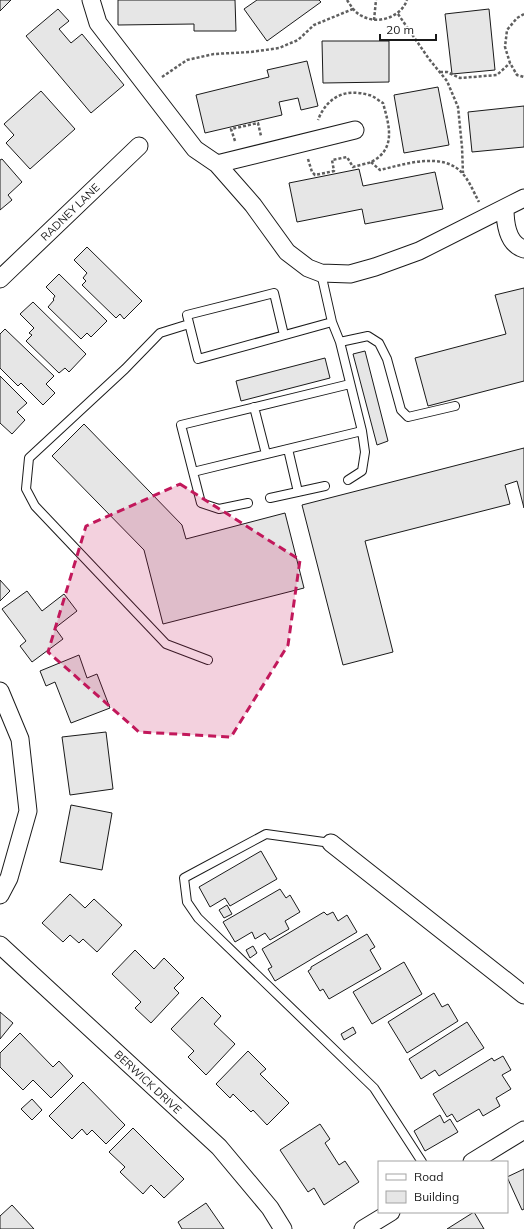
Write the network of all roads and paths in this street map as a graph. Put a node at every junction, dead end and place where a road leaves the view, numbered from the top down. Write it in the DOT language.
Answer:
graph roads {
  1 [pos="91,0"];
  2 [pos="348,0"];
  3 [pos="376,0"];
  4 [pos="407,0"];
  5 [pos="353,9"];
  6 [pos="398,14"];
  7 [pos="524,14"];
  8 [pos="374,20"];
  9 [pos="510,63"];
  10 [pos="440,72"];
  11 [pos="524,77"];
  12 [pos="163,83"];
  13 [pos="355,130"];
  14 [pos="139,146"];
  15 [pos="371,162"];
  16 [pos="217,164"];
  17 [pos="463,174"];
  18 [pos="524,198"];
  19 [pos="481,205"];
  20 [pos="505,208"];
  21 [pos="524,249"];
  22 [pos="321,273"];
  23 [pos="0,279"];
  24 [pos="332,322"];
  25 [pos="189,324"];
  26 [pos="284,335"];
  27 [pos="340,342"];
  28 [pos="350,384"];
  29 [pos="455,406"];
  30 [pos="254,407"];
  31 [pos="362,431"];
  32 [pos="288,449"];
  33 [pos="266,454"];
  34 [pos="193,472"];
  35 [pos="348,480"];
  36 [pos="324,486"];
  37 [pos="298,492"];
  38 [pos="270,498"];
  39 [pos="248,503"];
  40 [pos="208,660"];
  41 [pos="0,691"];
  42 [pos="331,843"];
  43 [pos="0,895"];
  44 [pos="0,945"];
  45 [pos="524,995"];
  46 [pos="524,1130"];
  47 [pos="421,1161"];
  48 [pos="474,1161"];
  49 [pos="389,1213"];
  50 [pos="283,1229"];
  51 [pos="363,1229"];
  1 -- 16 [label="street"];
  2 -- 5 [label="path"];
  3 -- 8 [label="path"];
  4 -- 6 [label="path"];
  5 -- 8 [label="path"];
  5 -- 12 [label="path"];
  6 -- 8 [label="path"];
  6 -- 10 [label="path"];
  7 -- 9 [label="path"];
  9 -- 10 [label="path"];
  9 -- 11 [label="path"];
  10 -- 17 [label="path"];
  13 -- 16 [label="street"];
  14 -- 23 [label="street, RADNEY LANE"];
  15 -- 17 [label="path"];
  16 -- 22 [label="street"];
  17 -- 19 [label="path"];
  18 -- 20 [label="street"];
  20 -- 21 [label="street"];
  20 -- 22 [label="street"];
  22 -- 24 [label="lane"];
  24 -- 26 [label="lane"];
  24 -- 27 [label="lane"];
  25 -- 26 [label="lane"];
  25 -- 26 [label="lane"];
  25 -- 40 [label="lane"];
  27 -- 28 [label="lane"];
  27 -- 29 [label="lane"];
  28 -- 30 [label="lane"];
  28 -- 31 [label="lane"];
  30 -- 33 [label="lane"];
  30 -- 34 [label="lane"];
  31 -- 32 [label="lane"];
  31 -- 35 [label="lane"];
  32 -- 33 [label="lane"];
  32 -- 37 [label="lane"];
  33 -- 34 [label="lane"];
  34 -- 39 [label="lane"];
  36 -- 37 [label="lane"];
  37 -- 38 [label="lane"];
  41 -- 43 [label="street"];
  42 -- 45 [label="street"];
  42 -- 47 [label="lane"];
  44 -- 50 [label="street, BERWICK DRIVE"];
  46 -- 48 [label="street"];
  49 -- 51 [label="street"];
}
